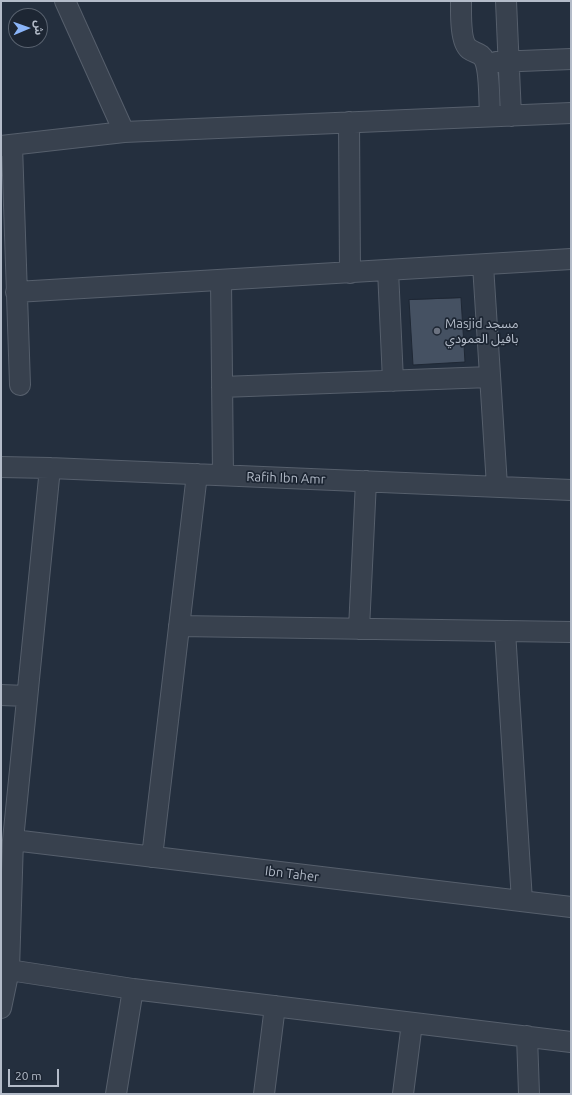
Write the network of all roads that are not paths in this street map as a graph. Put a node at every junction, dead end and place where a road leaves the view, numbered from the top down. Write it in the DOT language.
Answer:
graph roads {
  1 [pos="64,1"];
  2 [pos="461,1"];
  3 [pos="506,1"];
  4 [pos="571,59"];
  5 [pos="509,62"];
  6 [pos="486,63"];
  7 [pos="571,113"];
  8 [pos="490,116"];
  9 [pos="511,116"];
  10 [pos="349,122"];
  11 [pos="124,132"];
  12 [pos="6,145"];
  13 [pos="571,259"];
  14 [pos="483,265"];
  15 [pos="388,270"];
  16 [pos="350,272"];
  17 [pos="221,280"];
  18 [pos="16,292"];
  19 [pos="490,377"];
  20 [pos="393,381"];
  21 [pos="20,385"];
  22 [pos="222,386"];
  23 [pos="1,467"];
  24 [pos="50,468"];
  25 [pos="198,474"];
  26 [pos="223,475"];
  27 [pos="366,481"];
  28 [pos="497,486"];
  29 [pos="571,490"];
  30 [pos="180,626"];
  31 [pos="359,628"];
  32 [pos="505,631"];
  33 [pos="571,632"];
  34 [pos="1,695"];
  35 [pos="28,696"];
  36 [pos="13,840"];
  37 [pos="152,857"];
  38 [pos="1,885"];
  39 [pos="522,901"];
  40 [pos="571,907"];
  41 [pos="9,970"];
  42 [pos="133,989"];
  43 [pos="275,1006"];
  44 [pos="1,1008"];
  45 [pos="412,1022"];
  46 [pos="527,1036"];
  47 [pos="571,1042"];
  48 [pos="116,1094"];
  49 [pos="264,1094"];
  50 [pos="403,1094"];
  51 [pos="530,1094"];
  1 -- 11 [label="street"];
  2 -- 6 [label="street"];
  3 -- 5 [label="street"];
  4 -- 5 [label="street"];
  5 -- 6 [label="street"];
  5 -- 9 [label="street"];
  6 -- 8 [label="street"];
  7 -- 9 [label="street"];
  8 -- 9 [label="street"];
  8 -- 10 [label="street"];
  10 -- 11 [label="street"];
  10 -- 16 [label="street"];
  11 -- 12 [label="street"];
  12 -- 18 [label="street"];
  13 -- 14 [label="street"];
  14 -- 15 [label="street"];
  14 -- 19 [label="street"];
  15 -- 16 [label="street"];
  15 -- 20 [label="street"];
  16 -- 17 [label="street"];
  17 -- 18 [label="street"];
  17 -- 22 [label="street"];
  18 -- 21 [label="street"];
  19 -- 20 [label="street"];
  19 -- 28 [label="street"];
  20 -- 22 [label="street"];
  22 -- 26 [label="street"];
  23 -- 24 [label="street, Rafih Ibn Amr"];
  24 -- 25 [label="street, Rafih Ibn Amr"];
  24 -- 35 [label="street"];
  25 -- 26 [label="street, Rafih Ibn Amr"];
  25 -- 30 [label="street"];
  26 -- 27 [label="street, Rafih Ibn Amr"];
  27 -- 28 [label="street, Rafih Ibn Amr"];
  27 -- 31 [label="street"];
  28 -- 29 [label="street, Rafih Ibn Amr"];
  30 -- 31 [label="street"];
  30 -- 37 [label="street"];
  31 -- 32 [label="street"];
  32 -- 33 [label="street"];
  32 -- 39 [label="street"];
  34 -- 35 [label="street"];
  35 -- 36 [label="street"];
  36 -- 37 [label="street, Ibn Taher"];
  36 -- 38 [label="street"];
  36 -- 41 [label="street"];
  37 -- 39 [label="street, Ibn Taher"];
  39 -- 40 [label="street, Ibn Taher"];
  41 -- 42 [label="street"];
  41 -- 44 [label="street"];
  42 -- 43 [label="street"];
  42 -- 48 [label="street"];
  43 -- 45 [label="street"];
  43 -- 49 [label="street"];
  45 -- 46 [label="street"];
  45 -- 50 [label="street"];
  46 -- 47 [label="street"];
  46 -- 51 [label="street"];
}
